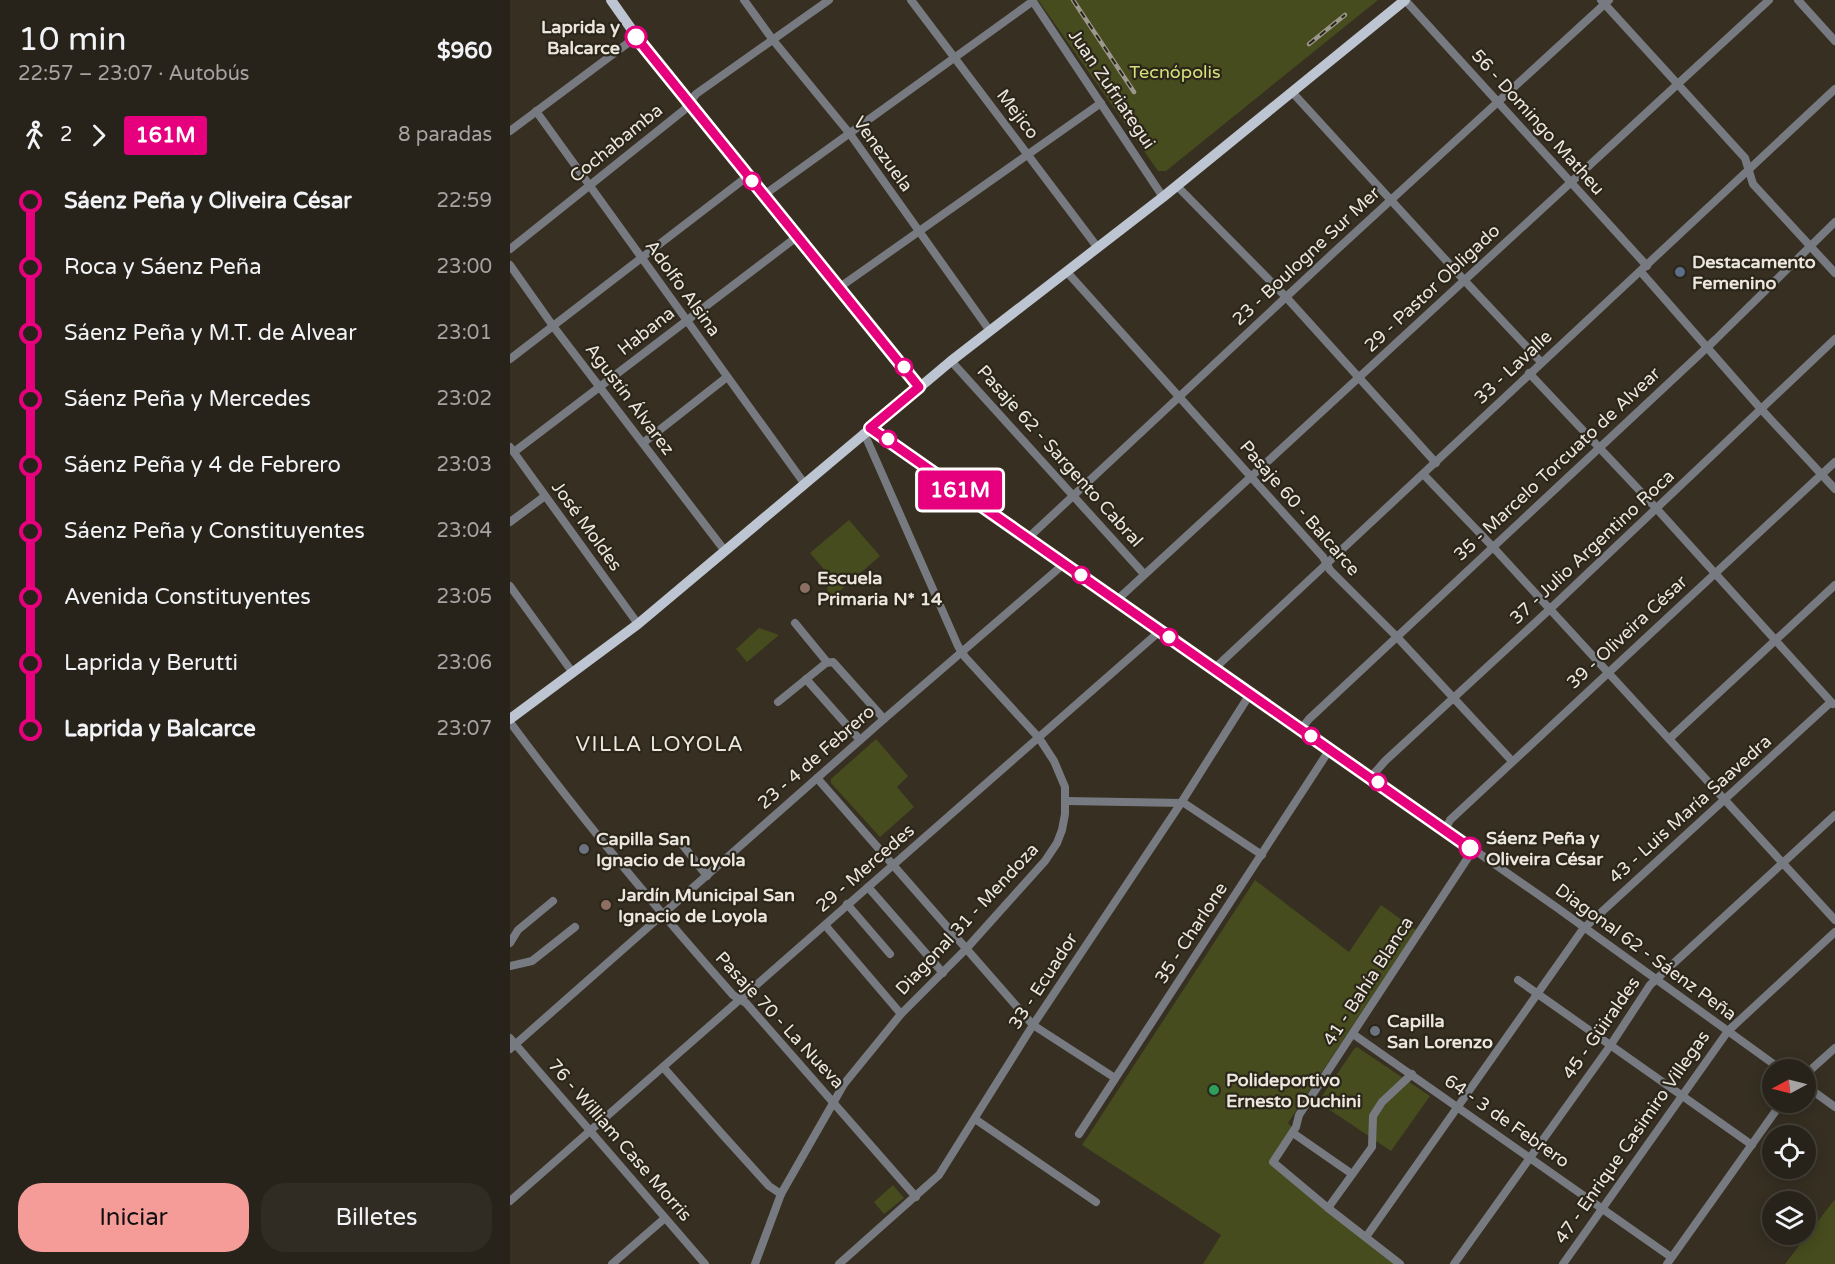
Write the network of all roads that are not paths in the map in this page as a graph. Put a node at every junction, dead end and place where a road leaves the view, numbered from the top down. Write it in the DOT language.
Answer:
graph roads {
  1 [pos="744,0"];
  2 [pos="829,0"];
  3 [pos="911,0"];
  4 [pos="1405,0"];
  5 [pos="1769,0"];
  6 [pos="1798,0"];
  7 [pos="615,1"];
  8 [pos="1033,1"];
  9 [pos="1605,1"];
  10 [pos="636,37"];
  11 [pos="773,40"];
  12 [pos="1835,41"];
  13 [pos="955,58"];
  14 [pos="1678,84"];
  15 [pos="1835,89"];
  16 [pos="1292,92"];
  17 [pos="690,101"];
  18 [pos="1498,102"];
  19 [pos="1101,103"];
  20 [pos="536,111"];
  21 [pos="510,131"];
  22 [pos="850,134"];
  23 [pos="1028,155"];
  24 [pos="1749,171"];
  25 [pos="748,176"];
  26 [pos="1570,183"];
  27 [pos="589,185"];
  28 [pos="1177,186"];
  29 [pos="764,195"];
  30 [pos="1163,197"];
  31 [pos="1391,200"];
  32 [pos="1835,222"];
  33 [pos="918,232"];
  34 [pos="798,236"];
  35 [pos="1811,247"];
  36 [pos="1098,248"];
  37 [pos="510,249"];
  38 [pos="641,257"];
  39 [pos="510,265"];
  40 [pos="1644,269"];
  41 [pos="1066,272"];
  42 [pos="1835,273"];
  43 [pos="1464,280"];
  44 [pos="840,287"];
  45 [pos="1286,297"];
  46 [pos="686,321"];
  47 [pos="553,326"];
  48 [pos="990,331"];
  49 [pos="1835,339"];
  50 [pos="1706,348"];
  51 [pos="510,359"];
  52 [pos="951,361"];
  53 [pos="1541,362"];
  54 [pos="1529,373"];
  55 [pos="727,377"];
  56 [pos="1358,378"];
  57 [pos="600,387"];
  58 [pos="919,387"];
  59 [pos="1179,396"];
  60 [pos="1761,410"];
  61 [pos="867,430"];
  62 [pos="643,443"];
  63 [pos="1599,447"];
  64 [pos="512,450"];
  65 [pos="1835,462"];
  66 [pos="1436,463"];
  67 [pos="1821,474"];
  68 [pos="1424,475"];
  69 [pos="1252,476"];
  70 [pos="804,483"];
  71 [pos="1835,489"];
  72 [pos="546,496"];
  73 [pos="1073,496"];
  74 [pos="1656,508"];
  75 [pos="510,522"];
  76 [pos="1028,538"];
  77 [pos="1492,546"];
  78 [pos="725,551"];
  79 [pos="1065,563"];
  80 [pos="1327,564"];
  81 [pos="1715,573"];
  82 [pos="1144,574"];
  83 [pos="1835,585"];
  84 [pos="510,586"];
  85 [pos="1117,600"];
  86 [pos="1550,609"];
  87 [pos="795,623"];
  88 [pos="638,624"];
  89 [pos="1160,631"];
  90 [pos="1396,637"];
  91 [pos="1776,640"];
  92 [pos="961,653"];
  93 [pos="827,662"];
  94 [pos="1215,668"];
  95 [pos="1608,672"];
  96 [pos="573,673"];
  97 [pos="806,679"];
  98 [pos="1250,694"];
  99 [pos="1454,699"];
  100 [pos="778,702"];
  101 [pos="1833,704"];
  102 [pos="884,718"];
  103 [pos="510,721"];
  104 [pos="1301,729"];
  105 [pos="1039,738"];
  106 [pos="1669,739"];
  107 [pos="860,740"];
  108 [pos="1330,750"];
  109 [pos="1512,761"];
  110 [pos="1371,777"];
  111 [pos="817,778"];
  112 [pos="1725,799"];
  113 [pos="1066,801"];
  114 [pos="1181,803"];
  115 [pos="1835,815"];
  116 [pos="1445,830"];
  117 [pos="678,838"];
  118 [pos="1473,850"];
  119 [pos="1262,855"];
  120 [pos="1783,863"];
  121 [pos="894,865"];
  122 [pos="707,876"];
  123 [pos="868,887"];
  124 [pos="553,901"];
  125 [pos="847,904"];
  126 [pos="663,915"];
  127 [pos="1835,920"];
  128 [pos="825,925"];
  129 [pos="575,927"];
  130 [pos="1583,929"];
  131 [pos="1835,932"];
  132 [pos="510,943"];
  133 [pos="966,949"];
  134 [pos="890,954"];
  135 [pos="510,966"];
  136 [pos="944,973"];
  137 [pos="1656,979"];
  138 [pos="1518,980"];
  139 [pos="1537,993"];
  140 [pos="740,999"];
  141 [pos="901,1014"];
  142 [pos="1033,1025"];
  143 [pos="1728,1031"];
  144 [pos="1353,1034"];
  145 [pos="512,1044"];
  146 [pos="1610,1046"];
  147 [pos="1835,1048"];
  148 [pos="1767,1059"];
  149 [pos="1816,1065"];
  150 [pos="663,1067"];
  151 [pos="1412,1074"];
  152 [pos="1115,1078"];
  153 [pos="1816,1093"];
  154 [pos="1682,1095"];
  155 [pos="834,1101"];
  156 [pos="1458,1106"];
  157 [pos="1835,1107"];
  158 [pos="1774,1113"];
  159 [pos="975,1119"];
  160 [pos="590,1131"];
  161 [pos="1293,1132"];
  162 [pos="1079,1134"];
  163 [pos="1752,1145"];
  164 [pos="1530,1158"];
  165 [pos="1352,1174"];
  166 [pos="781,1194"];
  167 [pos="916,1197"];
  168 [pos="510,1201"];
  169 [pos="1096,1202"];
  170 [pos="1328,1208"];
  171 [pos="1602,1209"];
  172 [pos="665,1218"];
  173 [pos="1366,1237"];
  174 [pos="1669,1261"];
  175 [pos="612,1264"];
  176 [pos="705,1264"];
  177 [pos="755,1264"];
  178 [pos="839,1264"];
  179 [pos="1400,1264"];
  180 [pos="1454,1264"];
  181 [pos="1563,1264"];
  1 -- 11 [label="street, Venezuela"];
  2 -- 11 [label="street, Cochabamba"];
  3 -- 13 [label="street, Mejico"];
  4 -- 16 [label="main road"];
  4 -- 18 [label="street, 56 - Domingo Matheu"];
  5 -- 14 [label="street, 29 - Pastor Obligado"];
  6 -- 12 [label="street"];
  7 -- 10 [label="main road"];
  8 -- 13 [label="street"];
  8 -- 19 [label="street, Juan Zufriategui"];
  9 -- 14 [label="street"];
  9 -- 18 [label="street, 23 - Boulogne Sur Mer"];
  10 -- 17 [label="main road"];
  10 -- 20 [label="street"];
  11 -- 17 [label="street, Cochabamba"];
  11 -- 22 [label="street, Venezuela"];
  13 -- 22 [label="street"];
  13 -- 23 [label="street, Mejico"];
  14 -- 24 [label="street"];
  14 -- 26 [label="street, 29 - Pastor Obligado"];
  15 -- 24 [label="street, 33 - Lavalle"];
  16 -- 28 [label="main road"];
  16 -- 31 [label="street"];
  17 -- 25 [label="main road"];
  17 -- 27 [label="street, Cochabamba"];
  18 -- 26 [label="street, 56 - Domingo Matheu"];
  18 -- 31 [label="street, 23 - Boulogne Sur Mer"];
  19 -- 23 [label="street"];
  19 -- 30 [label="street, Juan Zufriategui"];
  20 -- 21 [label="street"];
  20 -- 27 [label="street, Adolfo Alsina"];
  22 -- 29 [label="street"];
  22 -- 33 [label="street, Venezuela"];
  23 -- 33 [label="street"];
  23 -- 36 [label="street, Mejico"];
  24 -- 35 [label="street"];
  24 -- 40 [label="street, 33 - Lavalle"];
  25 -- 29 [label="main road"];
  25 -- 38 [label="street"];
  26 -- 40 [label="street, 56 - Domingo Matheu"];
  26 -- 43 [label="street, 29 - Pastor Obligado"];
  27 -- 37 [label="street, Cochabamba"];
  27 -- 38 [label="street, Adolfo Alsina"];
  28 -- 30 [label="main road"];
  28 -- 45 [label="street"];
  29 -- 34 [label="main road"];
  30 -- 36 [label="main road"];
  31 -- 43 [label="street"];
  31 -- 45 [label="street, 23 - Boulogne Sur Mer"];
  32 -- 35 [label="street, 35 - Marcelo Torcuato de Alvear"];
  33 -- 44 [label="street"];
  33 -- 48 [label="street, Venezuela"];
  34 -- 44 [label="main road"];
  34 -- 46 [label="street, Habana"];
  35 -- 42 [label="street"];
  35 -- 50 [label="street, 35 - Marcelo Torcuato de Alvear"];
  36 -- 41 [label="main road"];
  38 -- 46 [label="street, Adolfo Alsina"];
  38 -- 47 [label="street"];
  39 -- 47 [label="street, Agustín Álvarez"];
  40 -- 50 [label="street, 56 - Domingo Matheu"];
  40 -- 53 [label="street, 33 - Lavalle"];
  41 -- 48 [label="main road"];
  41 -- 59 [label="street, Pasaje 60 - Balcarce"];
  43 -- 53 [label="street"];
  43 -- 56 [label="street, 29 - Pastor Obligado"];
  44 -- 58 [label="main road"];
  45 -- 56 [label="street"];
  45 -- 59 [label="street, 23 - Boulogne Sur Mer"];
  46 -- 55 [label="street, Adolfo Alsina"];
  46 -- 57 [label="street, Habana"];
  47 -- 51 [label="street"];
  47 -- 57 [label="street, Agustín Álvarez"];
  48 -- 52 [label="main road"];
  49 -- 60 [label="street, 37 - Julio Argentino Roca"];
  50 -- 60 [label="street, 56 - Domingo Matheu"];
  50 -- 63 [label="street, 35 - Marcelo Torcuato de Alvear"];
  52 -- 58 [label="main road"];
  52 -- 73 [label="street, Pasaje 62 - Sargento Cabral"];
  53 -- 54 [label="street, 33 - Lavalle"];
  54 -- 63 [label="street"];
  54 -- 66 [label="street, 33 - Lavalle"];
  55 -- 62 [label="street"];
  55 -- 70 [label="street, Adolfo Alsina"];
  56 -- 66 [label="street"];
  56 -- 69 [label="street, 29 - Pastor Obligado"];
  57 -- 62 [label="street, Agustín Álvarez"];
  57 -- 64 [label="street, Habana"];
  58 -- 61 [label="main road"];
  59 -- 69 [label="street, Pasaje 60 - Balcarce"];
  59 -- 73 [label="street, 23 - Boulogne Sur Mer"];
  60 -- 67 [label="street, 56 - Domingo Matheu"];
  60 -- 74 [label="street, 37 - Julio Argentino Roca"];
  61 -- 70 [label="main road"];
  61 -- 76 [label="street, Diagonal 62 - Sáenz Peña"];
  61 -- 92 [label="street, Diagonal 31 - Mendoza"];
  62 -- 78 [label="street, Agustín Álvarez"];
  63 -- 74 [label="street"];
  63 -- 77 [label="street, 35 - Marcelo Torcuato de Alvear"];
  64 -- 72 [label="street, José Moldes"];
  65 -- 67 [label="street, 39 - Oliveira César"];
  66 -- 68 [label="street, 33 - Lavalle"];
  67 -- 71 [label="street, 56 - Domingo Matheu"];
  67 -- 81 [label="street, 39 - Oliveira César"];
  68 -- 77 [label="street"];
  68 -- 80 [label="street, 33 - Lavalle"];
  69 -- 80 [label="street, Pasaje 60 - Balcarce"];
  69 -- 82 [label="street, 29 - Pastor Obligado"];
  70 -- 78 [label="main road"];
  72 -- 75 [label="street"];
  72 -- 88 [label="street, José Moldes"];
  73 -- 76 [label="street, 23 - Boulogne Sur Mer"];
  73 -- 82 [label="street, Pasaje 62 - Sargento Cabral"];
  74 -- 81 [label="street"];
  74 -- 86 [label="street, 37 - Julio Argentino Roca"];
  76 -- 79 [label="street, Diagonal 62 - Sáenz Peña"];
  77 -- 86 [label="street"];
  77 -- 90 [label="street, 35 - Marcelo Torcuato de Alvear"];
  78 -- 88 [label="main road"];
  79 -- 85 [label="street, Diagonal 62 - Sáenz Peña"];
  79 -- 92 [label="street, 23 - 4 de Febrero"];
  80 -- 90 [label="street, Pasaje 60 - Balcarce"];
  80 -- 94 [label="street, 33 - Lavalle"];
  81 -- 91 [label="street"];
  81 -- 95 [label="street, 39 - Oliveira César"];
  82 -- 85 [label="street, 29 - Pastor Obligado"];
  83 -- 91 [label="street"];
  84 -- 96 [label="street"];
  85 -- 89 [label="street, Diagonal 62 - Sáenz Peña"];
  86 -- 95 [label="street"];
  86 -- 99 [label="street, 37 - Julio Argentino Roca"];
  87 -- 93 [label="street"];
  88 -- 96 [label="main road"];
  89 -- 94 [label="street, Diagonal 62 - Sáenz Peña"];
  89 -- 105 [label="street, 29 - Mercedes"];
  90 -- 99 [label="street, Pasaje 60 - Balcarce"];
  90 -- 104 [label="street, 35 - Marcelo Torcuato de Alvear"];
  91 -- 101 [label="street"];
  91 -- 106 [label="street"];
  92 -- 102 [label="street, 23 - 4 de Febrero"];
  92 -- 105 [label="street, Diagonal 31 - Mendoza"];
  93 -- 97 [label="street"];
  93 -- 102 [label="street"];
  94 -- 98 [label="street, Diagonal 62 - Sáenz Peña"];
  95 -- 106 [label="street"];
  95 -- 109 [label="street, 39 - Oliveira César"];
  96 -- 103 [label="main road"];
  97 -- 100 [label="street"];
  97 -- 107 [label="street"];
  98 -- 104 [label="street, Diagonal 62 - Sáenz Peña"];
  98 -- 114 [label="street, 33 - Ecuador"];
  99 -- 109 [label="street, Pasaje 60 - Balcarce"];
  99 -- 110 [label="street, 37 - Julio Argentino Roca"];
  101 -- 112 [label="street, 43 - Luis María Saavedra"];
  102 -- 107 [label="street, 23 - 4 de Febrero"];
  103 -- 126 [label="street, Pasaje 70 - La Nueva"];
  104 -- 108 [label="street, Diagonal 62 - Sáenz Peña"];
  105 -- 113 [label="street, Diagonal 31 - Mendoza"];
  105 -- 121 [label="street, 29 - Mercedes"];
  106 -- 112 [label="street"];
  107 -- 111 [label="street, 23 - 4 de Febrero"];
  108 -- 110 [label="street, Diagonal 62 - Sáenz Peña"];
  108 -- 119 [label="street, 35 - Charlone"];
  109 -- 116 [label="street, 39 - Oliveira César"];
  110 -- 116 [label="street, Diagonal 62 - Sáenz Peña"];
  111 -- 121 [label="street"];
  111 -- 122 [label="street, 23 - 4 de Febrero"];
  112 -- 120 [label="street"];
  112 -- 130 [label="street, 43 - Luis María Saavedra"];
  113 -- 114 [label="street"];
  113 -- 133 [label="street, Diagonal 31 - Mendoza"];
  114 -- 119 [label="street"];
  114 -- 142 [label="street, 33 - Ecuador"];
  115 -- 120 [label="street, 45 - Güiraldes"];
  116 -- 118 [label="street, Diagonal 62 - Sáenz Peña"];
  117 -- 122 [label="street"];
  118 -- 130 [label="street, Diagonal 62 - Sáenz Peña"];
  118 -- 144 [label="street, 41 - Bahía Blanca"];
  119 -- 152 [label="street, 35 - Charlone"];
  120 -- 127 [label="street"];
  120 -- 137 [label="street, 45 - Güiraldes"];
  121 -- 123 [label="street, 29 - Mercedes"];
  121 -- 133 [label="street"];
  122 -- 126 [label="street, 23 - 4 de Febrero"];
  123 -- 125 [label="street, 29 - Mercedes"];
  123 -- 136 [label="street"];
  124 -- 132 [label="street"];
  125 -- 128 [label="street, 29 - Mercedes"];
  125 -- 134 [label="street"];
  126 -- 140 [label="street, Pasaje 70 - La Nueva"];
  126 -- 145 [label="street, 23 - 4 de Febrero"];
  128 -- 140 [label="street, 29 - Mercedes"];
  128 -- 141 [label="street"];
  129 -- 135 [label="street"];
  130 -- 137 [label="street, Diagonal 62 - Sáenz Peña"];
  130 -- 139 [label="street, 43 - Luis María Saavedra"];
  131 -- 143 [label="street, 47 - Enrique Casimiro Villegas"];
  133 -- 136 [label="street, Diagonal 31 - Mendoza"];
  133 -- 142 [label="street"];
  136 -- 141 [label="street, Diagonal 31 - Mendoza"];
  137 -- 143 [label="street, Diagonal 62 - Sáenz Peña"];
  137 -- 146 [label="street, 45 - Güiraldes"];
  138 -- 139 [label="street"];
  139 -- 146 [label="street"];
  139 -- 156 [label="street, 43 - Luis María Saavedra"];
  140 -- 150 [label="street, 29 - Mercedes"];
  140 -- 155 [label="street, Pasaje 70 - La Nueva"];
  141 -- 155 [label="street, Diagonal 31 - Mendoza"];
  142 -- 152 [label="street"];
  142 -- 159 [label="street, 33 - Ecuador"];
  143 -- 148 [label="street, Diagonal 62 - Sáenz Peña"];
  143 -- 154 [label="street, 47 - Enrique Casimiro Villegas"];
  144 -- 151 [label="street, 64 - 3 de Febrero"];
  144 -- 161 [label="street, 41 - Bahía Blanca"];
  145 -- 160 [label="street, 76 - William Case Morris"];
  146 -- 154 [label="street"];
  146 -- 164 [label="street, 45 - Güiraldes"];
  147 -- 149 [label="street"];
  150 -- 160 [label="street, 29 - Mercedes"];
  150 -- 166 [label="street"];
  151 -- 156 [label="street, 64 - 3 de Febrero"];
  151 -- 165 [label="street"];
  152 -- 162 [label="street, 35 - Charlone"];
  153 -- 157 [label="street"];
  154 -- 163 [label="street"];
  154 -- 171 [label="street, 47 - Enrique Casimiro Villegas"];
  155 -- 166 [label="street, Diagonal 31 - Mendoza"];
  155 -- 167 [label="street, Pasaje 70 - La Nueva"];
  156 -- 164 [label="street, 64 - 3 de Febrero"];
  156 -- 173 [label="street, 43 - Luis María Saavedra"];
  158 -- 163 [label="street"];
  159 -- 167 [label="street, 33 - Ecuador"];
  159 -- 169 [label="street"];
  160 -- 168 [label="street, 29 - Mercedes"];
  160 -- 172 [label="street, 76 - William Case Morris"];
  161 -- 165 [label="street"];
  161 -- 170 [label="street, 41 - Bahía Blanca"];
  163 -- 174 [label="street"];
  164 -- 171 [label="street, 64 - 3 de Febrero"];
  164 -- 180 [label="street, 45 - Güiraldes"];
  165 -- 170 [label="street"];
  166 -- 177 [label="street, Diagonal 31 - Mendoza"];
  167 -- 178 [label="street, 33 - Ecuador"];
  170 -- 173 [label="street"];
  171 -- 174 [label="street, 64 - 3 de Febrero"];
  171 -- 181 [label="street, 47 - Enrique Casimiro Villegas"];
  172 -- 175 [label="street"];
  172 -- 176 [label="street, 76 - William Case Morris"];
  173 -- 179 [label="street"];
}
